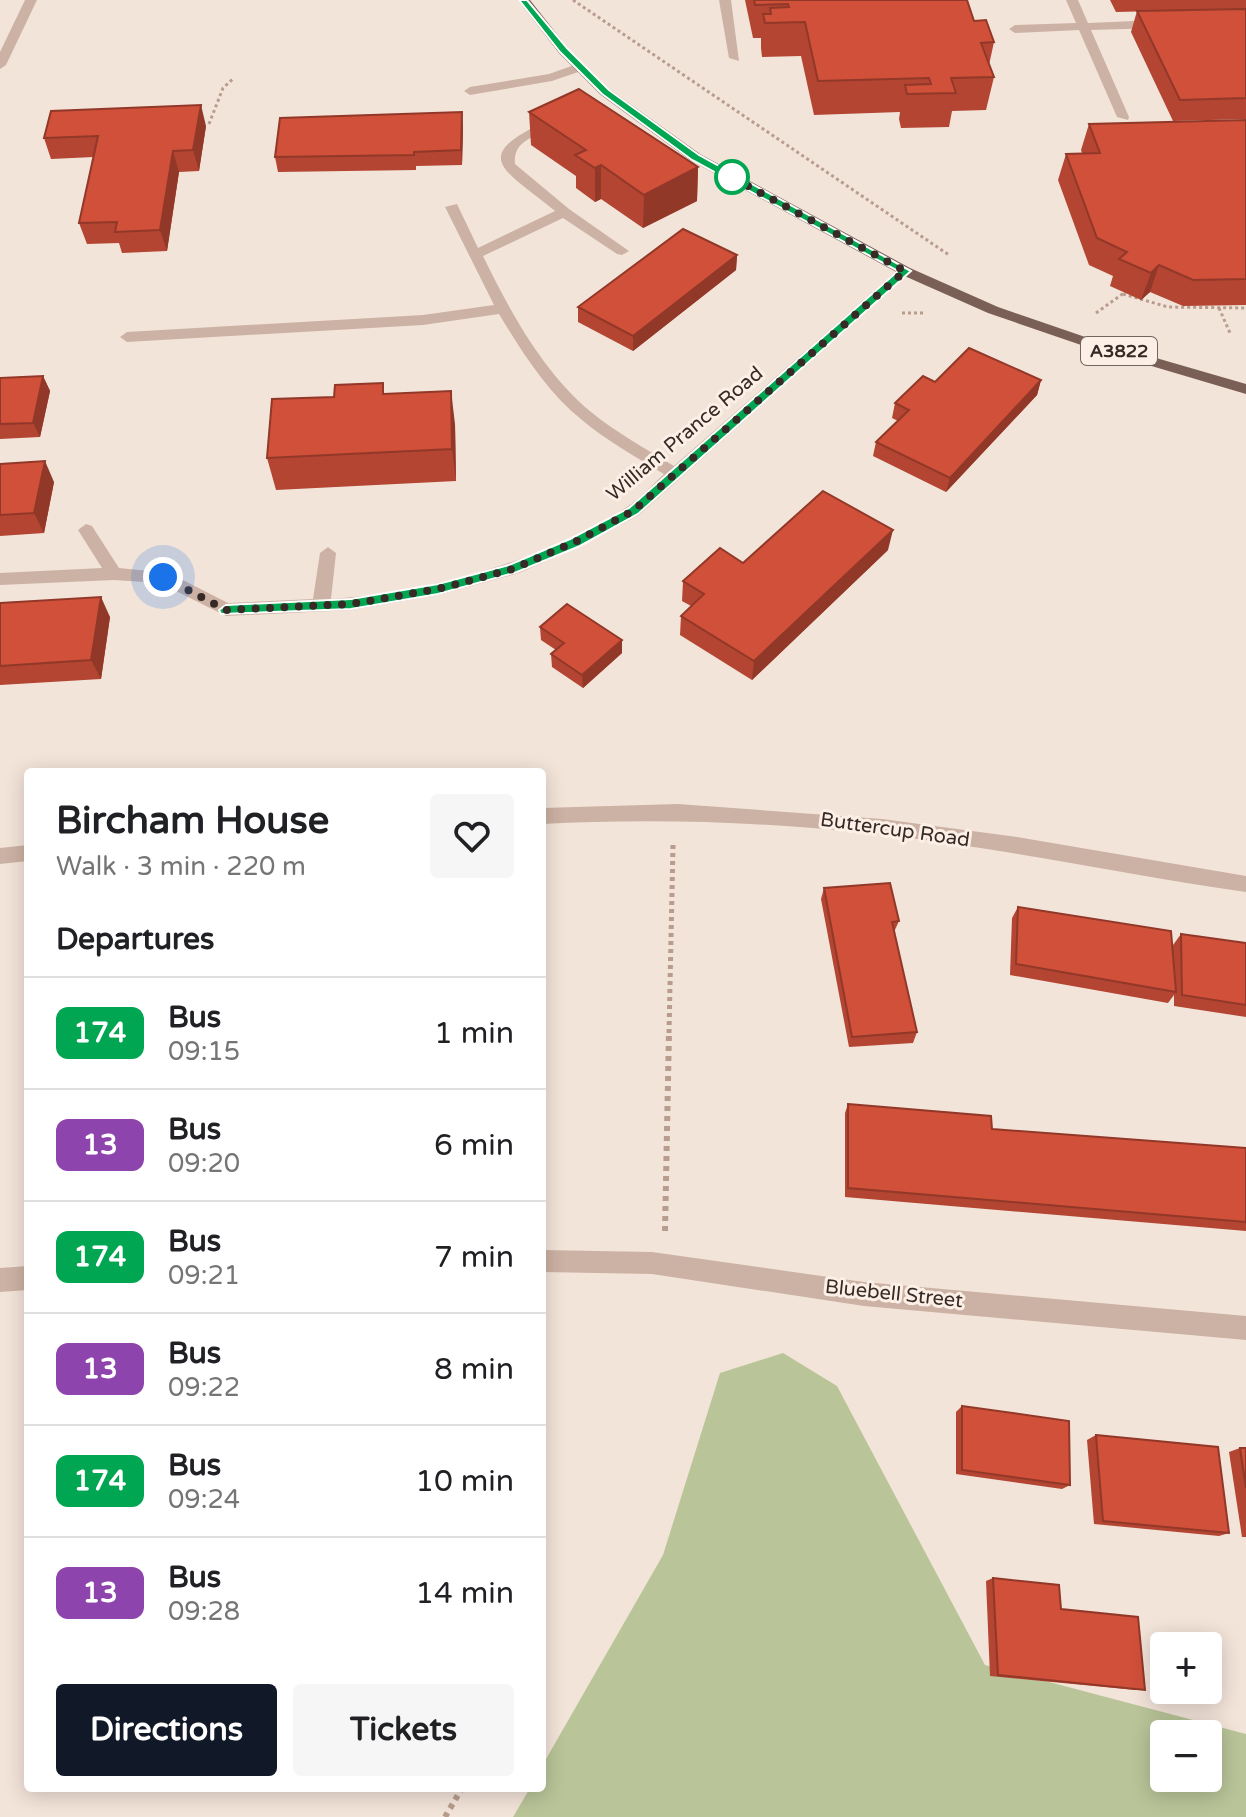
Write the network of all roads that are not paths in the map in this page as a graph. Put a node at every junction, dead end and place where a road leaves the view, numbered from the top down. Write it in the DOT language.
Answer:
graph roads {
  1 [pos="31,0"];
  2 [pos="524,0"];
  3 [pos="725,0"];
  4 [pos="1072,0"];
  5 [pos="1172,23"];
  6 [pos="1084,26"];
  7 [pos="1015,29"];
  8 [pos="735,58"];
  9 [pos="0,65"];
  10 [pos="580,67"];
  11 [pos="470,91"];
  12 [pos="1123,117"];
  13 [pos="556,122"];
  14 [pos="452,207"];
  15 [pos="564,212"];
  16 [pos="622,251"];
  17 [pos="474,255"];
  18 [pos="905,271"];
  19 [pos="505,308"];
  20 [pos="127,337"];
  21 [pos="1246,389"];
  22 [pos="676,474"];
  23 [pos="86,530"];
  24 [pos="328,553"];
  25 [pos="114,574"];
  26 [pos="0,579"];
  27 [pos="321,606"];
  28 [pos="546,816"];
  29 [pos="24,853"];
  30 [pos="0,856"];
  31 [pos="1246,884"];
  32 [pos="546,1261"];
  33 [pos="24,1278"];
  34 [pos="0,1280"];
  35 [pos="1246,1328"];
  1 -- 9 [label="street"];
  2 -- 10 [label="main road, A3822"];
  3 -- 8 [label="street"];
  4 -- 6 [label="street"];
  5 -- 6 [label="street"];
  6 -- 7 [label="street"];
  6 -- 12 [label="street"];
  10 -- 11 [label="street"];
  10 -- 18 [label="main road, A3822"];
  13 -- 15 [label="street"];
  14 -- 17 [label="street"];
  15 -- 16 [label="street"];
  15 -- 17 [label="street"];
  17 -- 19 [label="street"];
  18 -- 21 [label="main road, A3822"];
  18 -- 22 [label="street, William Prance Road"];
  19 -- 20 [label="street"];
  19 -- 22 [label="street"];
  22 -- 27 [label="street, William Prance Road"];
  23 -- 25 [label="street"];
  24 -- 27 [label="street"];
  25 -- 26 [label="street"];
  25 -- 27 [label="street, William Prance Road"];
  28 -- 31 [label="street, Buttercup Road"];
  29 -- 30 [label="street"];
  32 -- 35 [label="street, Bluebell Street"];
  33 -- 34 [label="street"];
}
